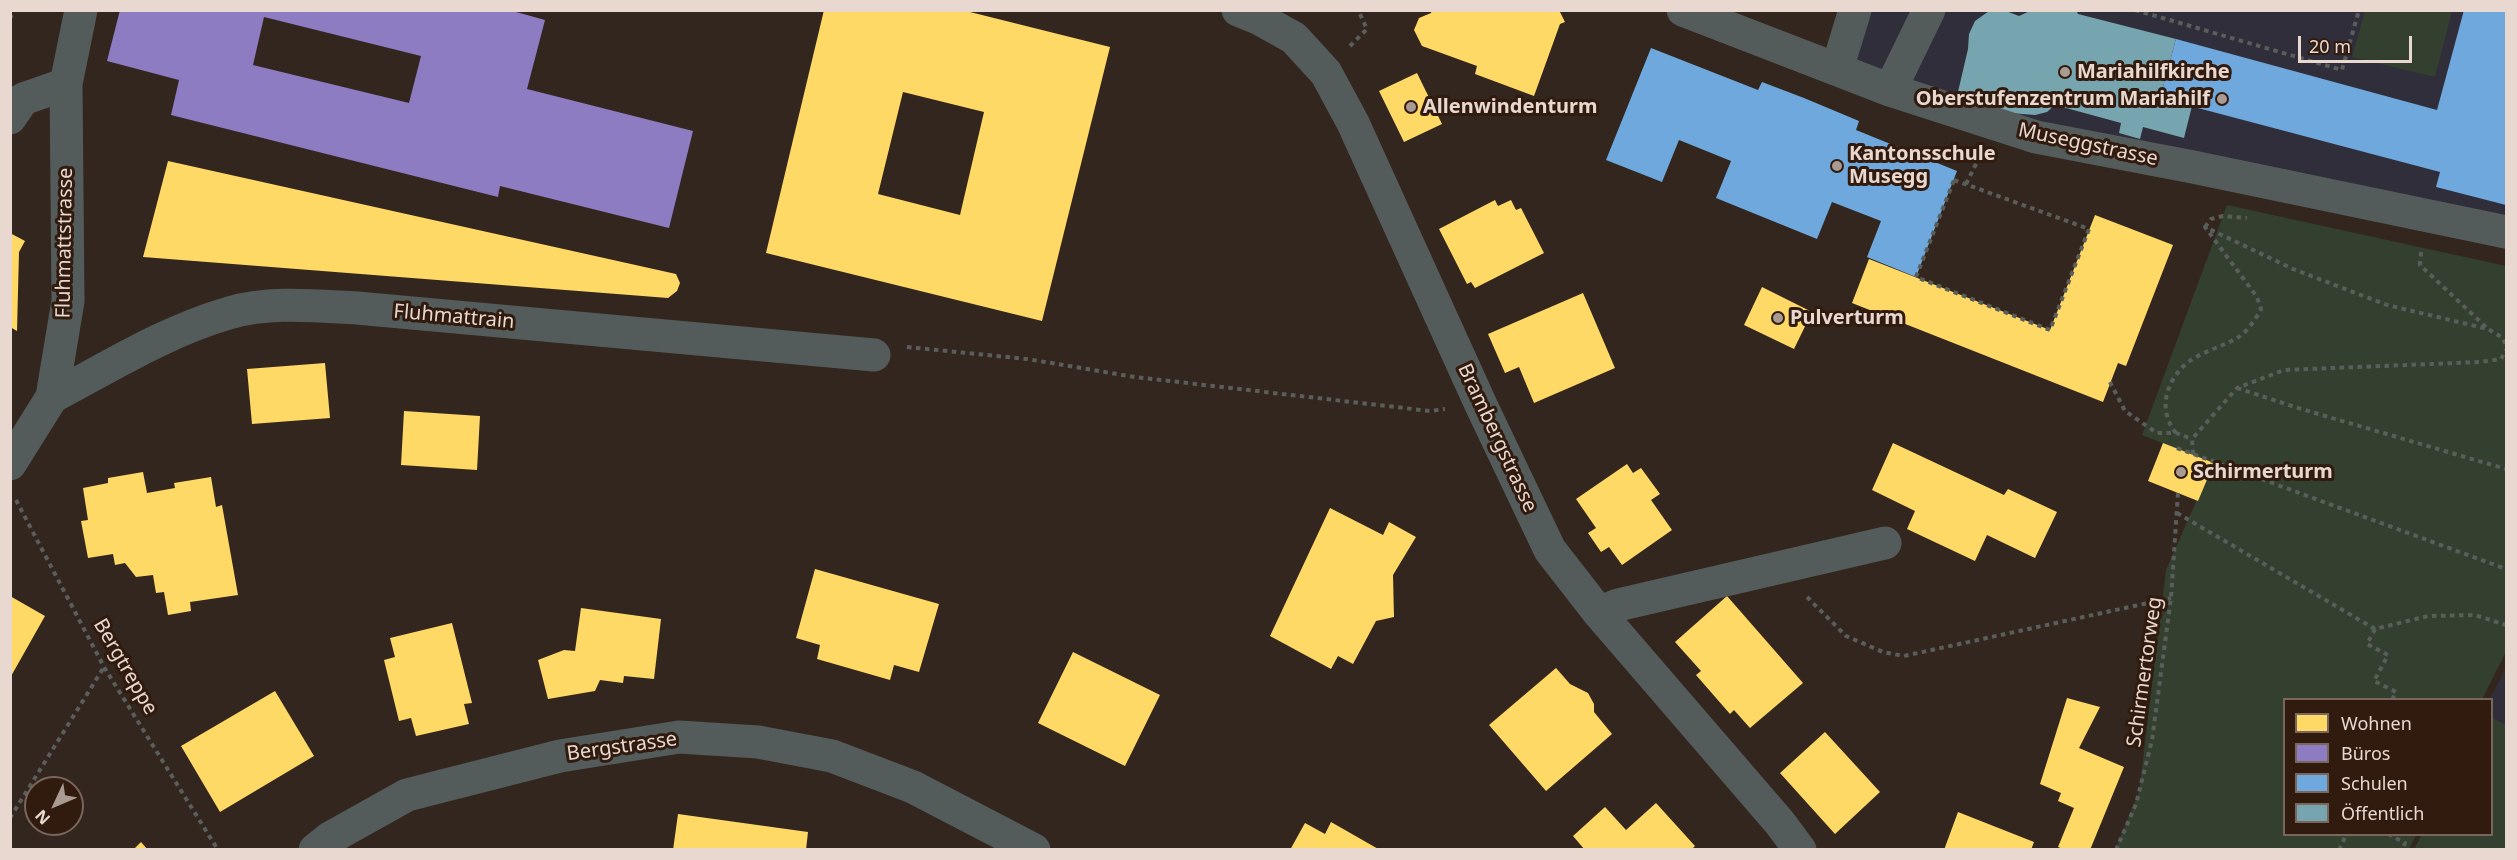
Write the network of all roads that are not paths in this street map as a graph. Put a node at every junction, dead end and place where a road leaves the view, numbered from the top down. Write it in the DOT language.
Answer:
graph roads {
  1 [pos="81,10"];
  2 [pos="1238,10"];
  3 [pos="1683,10"];
  4 [pos="1855,10"];
  5 [pos="1929,10"];
  6 [pos="1837,69"];
  7 [pos="66,84"];
  8 [pos="1890,90"];
  9 [pos="10,118"];
  10 [pos="2506,232"];
  11 [pos="874,355"];
  12 [pos="51,397"];
  13 [pos="12,479"];
  14 [pos="1885,543"];
  15 [pos="1599,613"];
  16 [pos="315,849"];
  17 [pos="1034,849"];
  18 [pos="1800,849"];
  1 -- 7 [label="street, Fluhmattstrasse"];
  2 -- 15 [label="street, Brambergstrasse"];
  3 -- 6 [label="street, Museggstrasse"];
  4 -- 6 [label="street"];
  5 -- 8 [label="street"];
  6 -- 8 [label="street, Museggstrasse"];
  7 -- 9 [label="street"];
  7 -- 12 [label="street, Fluhmattstrasse"];
  8 -- 10 [label="street, Museggstrasse"];
  11 -- 12 [label="street, Fluhmattrain"];
  12 -- 13 [label="street, Fluhmattstrasse"];
  14 -- 15 [label="street"];
  15 -- 18 [label="street, Brambergstrasse"];
  16 -- 17 [label="street, Bergstrasse"];
}
